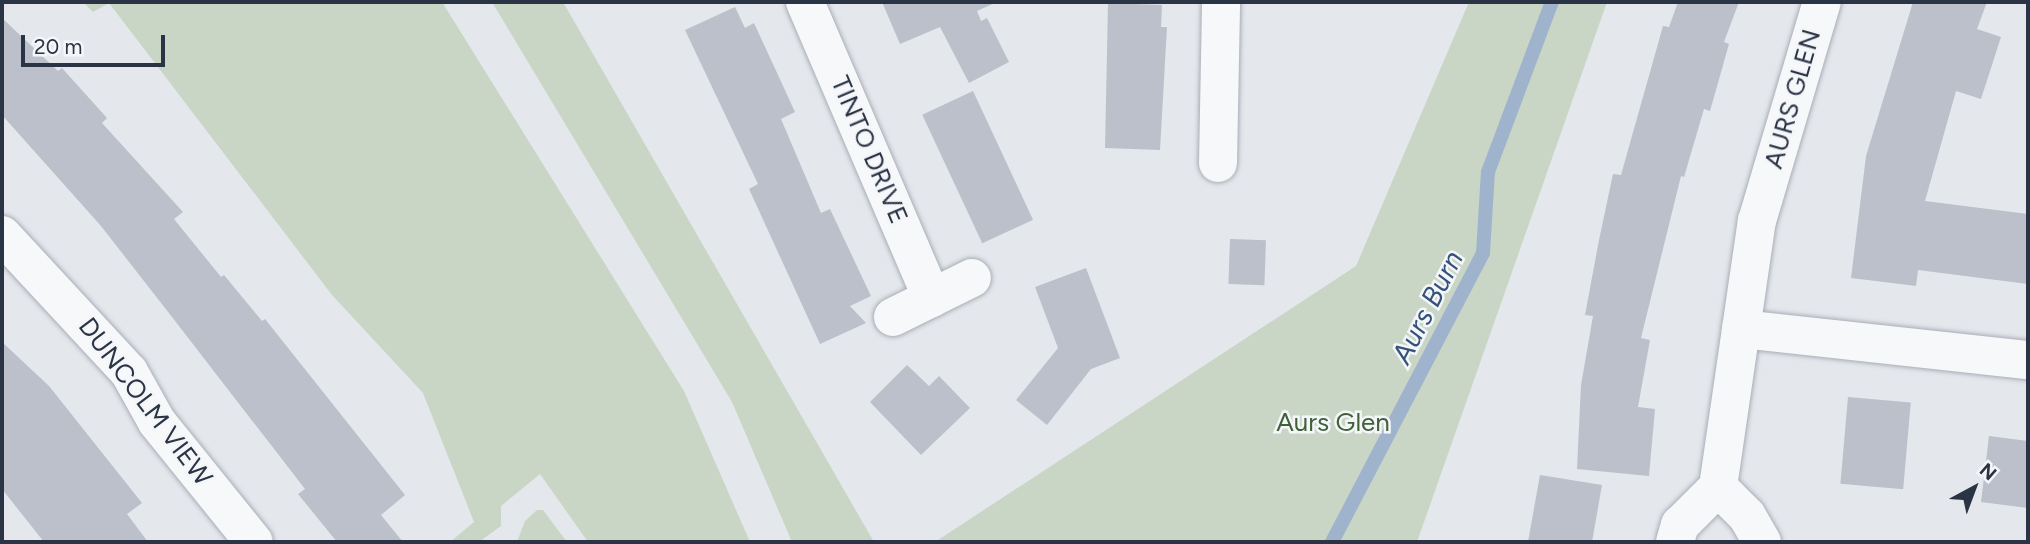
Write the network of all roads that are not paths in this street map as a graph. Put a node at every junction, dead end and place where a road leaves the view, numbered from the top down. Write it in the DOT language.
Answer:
graph roads {
  1 [pos="805,2"];
  2 [pos="1221,2"];
  3 [pos="1822,2"];
  4 [pos="1218,163"];
  5 [pos="2,235"];
  6 [pos="972,278"];
  7 [pos="932,298"];
  8 [pos="892,317"];
  9 [pos="1741,329"];
  10 [pos="2028,360"];
  11 [pos="1718,487"];
  12 [pos="254,542"];
  13 [pos="1675,542"];
  14 [pos="1762,542"];
  1 -- 7 [label="street, TINTO DRIVE"];
  2 -- 4 [label="street"];
  3 -- 9 [label="street, AURS GLEN"];
  5 -- 12 [label="street, DUNCOLM VIEW"];
  6 -- 7 [label="street"];
  7 -- 8 [label="street"];
  9 -- 10 [label="street"];
  9 -- 11 [label="street, AURS GLEN"];
  11 -- 13 [label="street"];
  11 -- 14 [label="street"];
}
